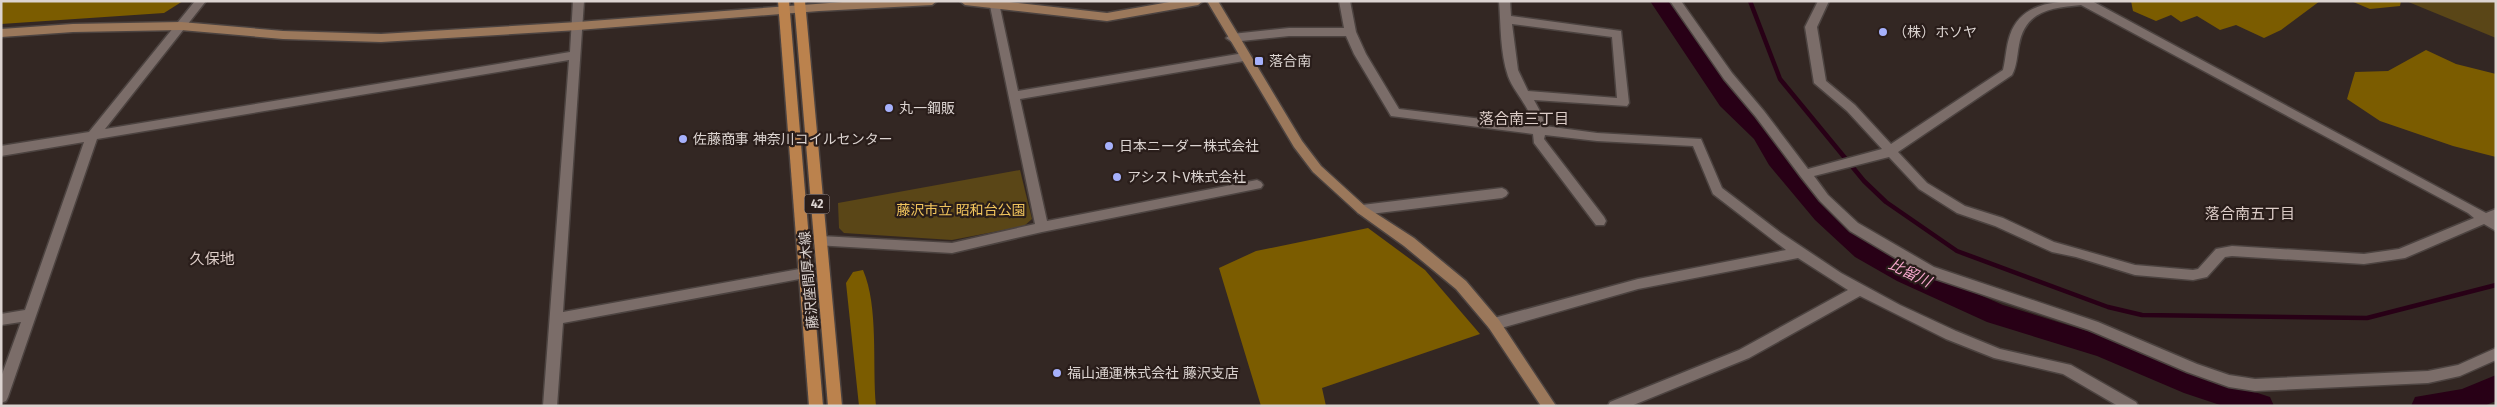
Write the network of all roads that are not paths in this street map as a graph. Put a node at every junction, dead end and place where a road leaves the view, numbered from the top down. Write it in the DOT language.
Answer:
graph roads {
  1 [pos="202,1"];
  2 [pos="579,1"];
  3 [pos="932,1"];
  4 [pos="965,1"];
  5 [pos="1198,1"];
  6 [pos="1212,1"];
  7 [pos="1344,1"];
  8 [pos="1504,1"];
  9 [pos="1674,1"];
  10 [pos="1824,1"];
  11 [pos="2083,1"];
  12 [pos="993,3"];
  13 [pos="799,5"];
  14 [pos="784,6"];
  15 [pos="1506,19"];
  16 [pos="181,26"];
  17 [pos="578,26"];
  18 [pos="1350,32"];
  19 [pos="1,33"];
  20 [pos="1232,38"];
  21 [pos="575,55"];
  22 [pos="1244,57"];
  23 [pos="1524,94"];
  24 [pos="1014,96"];
  25 [pos="1541,131"];
  26 [pos="92,137"];
  27 [pos="1,151"];
  28 [pos="1890,152"];
  29 [pos="1805,174"];
  30 [pos="1257,185"];
  31 [pos="1502,193"];
  32 [pos="1362,210"];
  33 [pos="2493,219"];
  34 [pos="1600,221"];
  35 [pos="1042,227"];
  36 [pos="820,241"];
  37 [pos="1800,253"];
  38 [pos="805,273"];
  39 [pos="1860,290"];
  40 [pos="30,315"];
  41 [pos="557,319"];
  42 [pos="1,320"];
  43 [pos="1494,324"];
  44 [pos="2496,354"];
  45 [pos="1,397"];
  46 [pos="550,406"];
  47 [pos="816,406"];
  48 [pos="836,406"];
  49 [pos="1549,406"];
  50 [pos="1615,406"];
  51 [pos="2131,406"];
  1 -- 16 [label="street"];
  2 -- 17 [label="street"];
  3 -- 13 [label="street"];
  4 -- 12 [label="street"];
  5 -- 12 [label="street"];
  6 -- 20 [label="street"];
  7 -- 18 [label="street"];
  8 -- 15 [label="street"];
  9 -- 29 [label="street"];
  10 -- 28 [label="street"];
  11 -- 28 [label="street"];
  11 -- 33 [label="street"];
  12 -- 24 [label="street"];
  13 -- 14 [label="street"];
  13 -- 36 [label="main road, 藤沢座間厚木線 / 42"];
  14 -- 17 [label="street"];
  14 -- 38 [label="main road, 藤沢座間厚木線 / 42"];
  15 -- 23 [label="street"];
  15 -- 23 [label="street"];
  16 -- 17 [label="street"];
  16 -- 19 [label="street"];
  16 -- 26 [label="street"];
  17 -- 21 [label="street"];
  18 -- 20 [label="street"];
  18 -- 25 [label="street"];
  20 -- 22 [label="street"];
  21 -- 26 [label="street"];
  21 -- 41 [label="street"];
  22 -- 24 [label="street"];
  22 -- 32 [label="street"];
  23 -- 25 [label="street"];
  24 -- 35 [label="street"];
  25 -- 34 [label="street"];
  25 -- 37 [label="street"];
  26 -- 27 [label="street"];
  26 -- 40 [label="street"];
  28 -- 29 [label="street"];
  28 -- 33 [label="street"];
  29 -- 44 [label="street"];
  30 -- 35 [label="street"];
  31 -- 32 [label="street"];
  32 -- 43 [label="street"];
  35 -- 36 [label="street"];
  36 -- 48 [label="main road, 藤沢座間厚木線 / 42"];
  37 -- 39 [label="street"];
  37 -- 43 [label="street"];
  38 -- 41 [label="street"];
  38 -- 47 [label="main road, 藤沢座間厚木線 / 42"];
  39 -- 50 [label="street"];
  39 -- 51 [label="street"];
  40 -- 42 [label="street"];
  40 -- 45 [label="street"];
  41 -- 46 [label="street"];
  43 -- 49 [label="street"];
}
